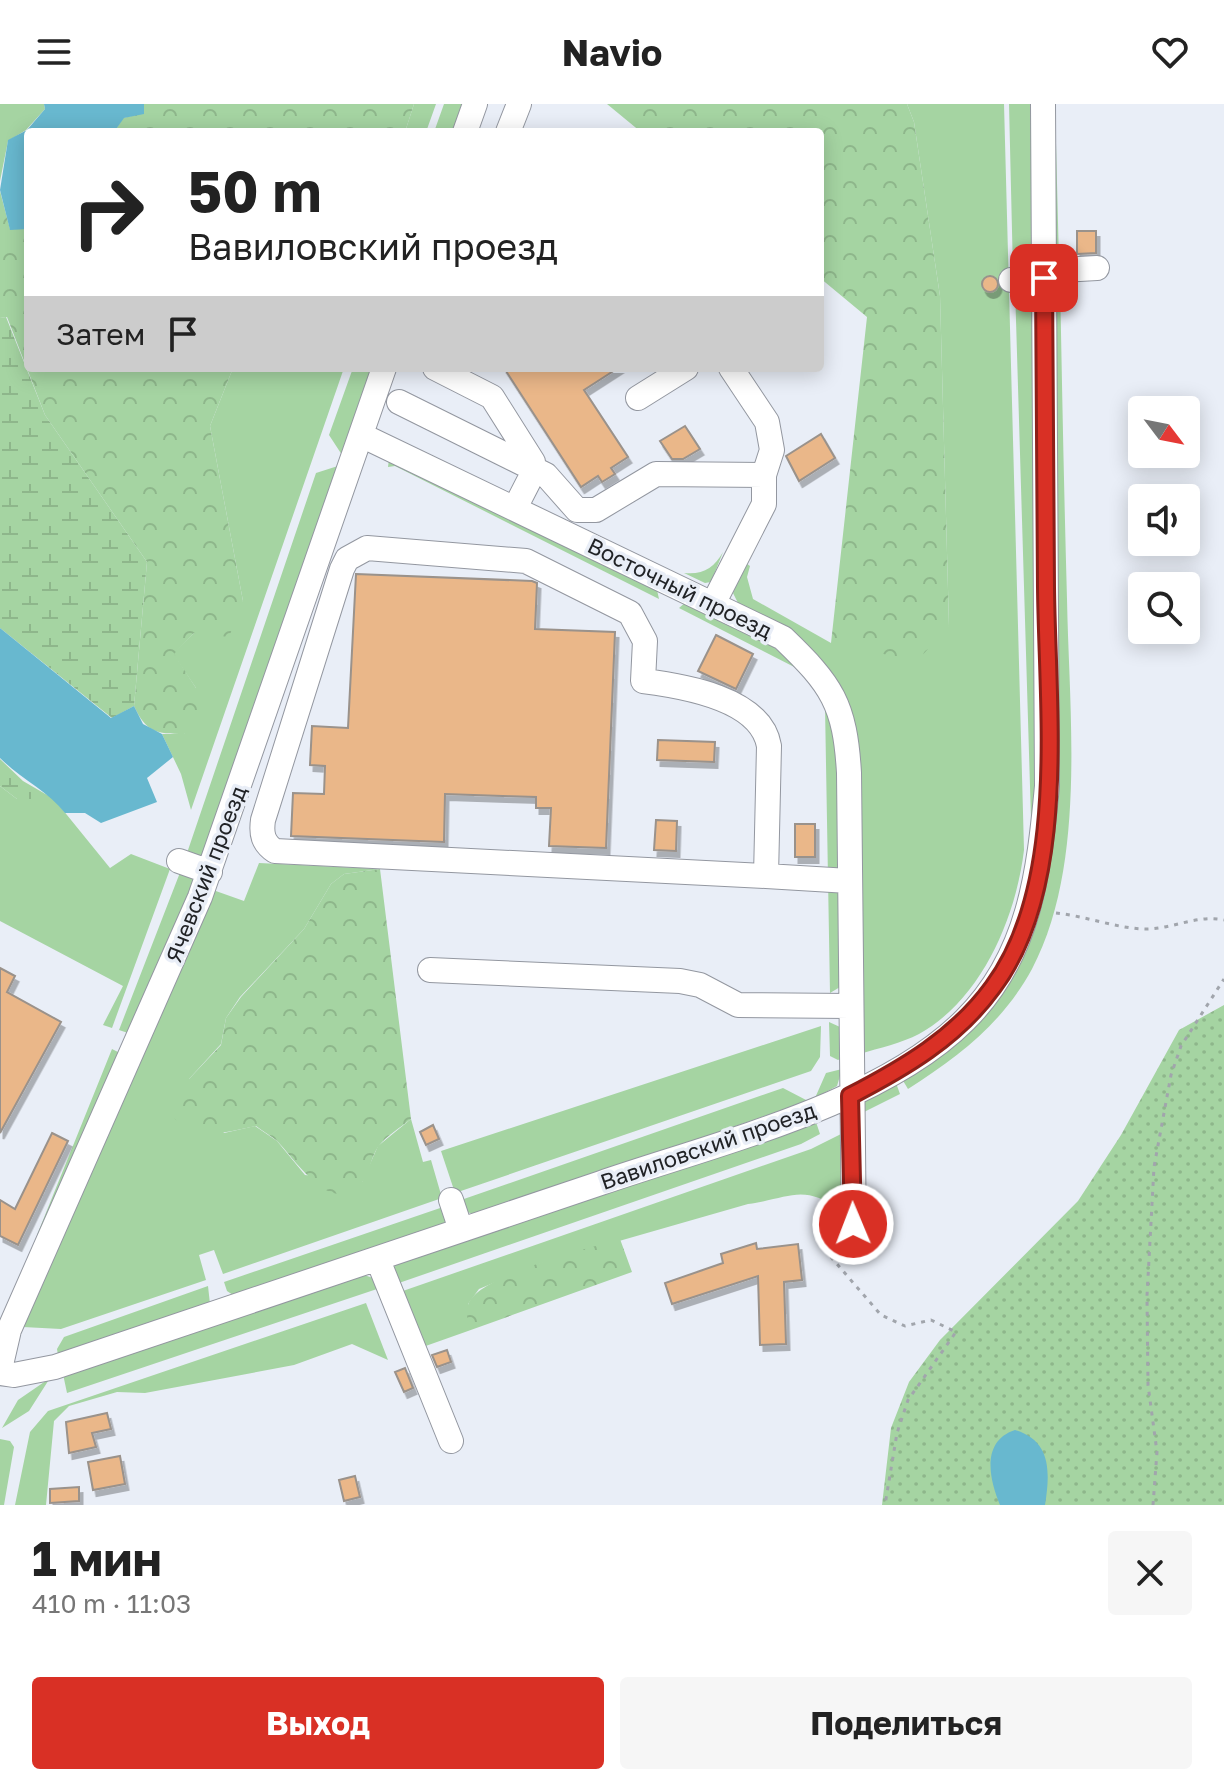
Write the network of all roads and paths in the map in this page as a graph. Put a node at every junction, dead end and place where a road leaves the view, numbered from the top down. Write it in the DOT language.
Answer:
graph roads {
  1 [pos="475,104"];
  2 [pos="519,104"];
  3 [pos="1043,104"];
  4 [pos="466,128"];
  5 [pos="510,128"];
  6 [pos="1097,268"];
  7 [pos="1044,275"];
  8 [pos="1011,280"];
  9 [pos="383,372"];
  10 [pos="443,372"];
  11 [pos="476,372"];
  12 [pos="680,372"];
  13 [pos="733,372"];
  14 [pos="492,397"];
  15 [pos="638,398"];
  16 [pos="399,402"];
  17 [pos="361,435"];
  18 [pos="534,471"];
  19 [pos="764,475"];
  20 [pos="515,508"];
  21 [pos="714,602"];
  22 [pos="247,768"];
  23 [pos="276,778"];
  24 [pos="179,861"];
  25 [pos="210,872"];
  26 [pos="766,876"];
  27 [pos="849,881"];
  28 [pos="1056,913"];
  29 [pos="1224,920"];
  30 [pos="430,970"];
  31 [pos="1224,979"];
  32 [pos="850,1006"];
  33 [pos="850,1096"];
  34 [pos="451,1200"];
  35 [pos="853,1208"];
  36 [pos="461,1230"];
  37 [pos="854,1241"];
  38 [pos="378,1260"];
  39 [pos="0,1371"];
  40 [pos="451,1441"];
  41 [pos="885,1505"];
  42 [pos="1153,1505"];
  1 -- 4 [label="street"];
  2 -- 5 [label="street"];
  3 -- 7 [label="street, Вавиловский проезд"];
  6 -- 7 [label="street"];
  7 -- 8 [label="street"];
  7 -- 33 [label="street, Вавиловский проезд"];
  9 -- 17 [label="street, Ячевский проезд"];
  10 -- 14 [label="street"];
  11 -- 14 [label="street"];
  12 -- 15 [label="street"];
  13 -- 19 [label="street"];
  14 -- 18 [label="street"];
  16 -- 18 [label="street"];
  17 -- 20 [label="street, Восточный проезд"];
  17 -- 22 [label="street, Ячевский проезд"];
  18 -- 19 [label="street"];
  18 -- 20 [label="street"];
  19 -- 21 [label="street"];
  20 -- 21 [label="street, Восточный проезд"];
  21 -- 27 [label="street, Восточный проезд"];
  22 -- 23 [label="street"];
  22 -- 25 [label="street, Ячевский проезд"];
  23 -- 26 [label="street"];
  23 -- 26 [label="street"];
  24 -- 25 [label="street"];
  25 -- 39 [label="street, Ячевский проезд"];
  26 -- 27 [label="street"];
  27 -- 32 [label="street, Восточный проезд"];
  28 -- 29 [label="path"];
  30 -- 32 [label="street"];
  31 -- 42 [label="path"];
  32 -- 33 [label="street, Восточный проезд"];
  33 -- 35 [label="street, Восточный проезд"];
  33 -- 36 [label="street, Вавиловский проезд"];
  34 -- 36 [label="street"];
  35 -- 37 [label="street, Восточный проезд"];
  35 -- 41 [label="path"];
  36 -- 38 [label="street, Вавиловский проезд"];
  38 -- 39 [label="street, Вавиловский проезд"];
  38 -- 40 [label="street"];
}
